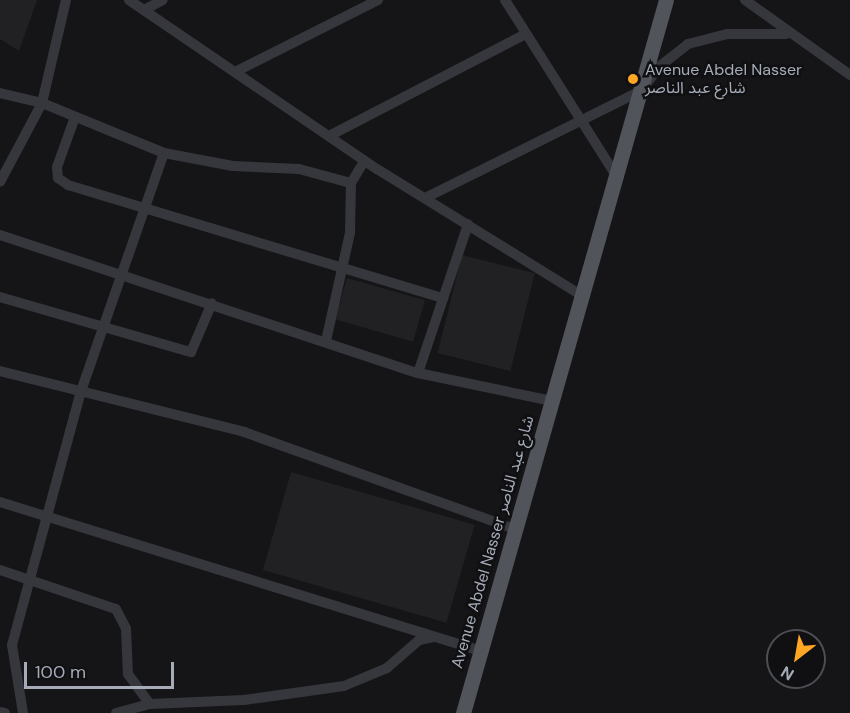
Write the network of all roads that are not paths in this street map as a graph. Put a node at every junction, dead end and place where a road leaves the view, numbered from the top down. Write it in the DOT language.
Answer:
graph roads {
  1 [pos="66,0"];
  2 [pos="129,0"];
  3 [pos="163,0"];
  4 [pos="378,0"];
  5 [pos="505,0"];
  6 [pos="517,0"];
  7 [pos="666,0"];
  8 [pos="745,0"];
  9 [pos="144,10"];
  10 [pos="513,14"];
  11 [pos="786,34"];
  12 [pos="524,35"];
  13 [pos="235,72"];
  14 [pos="850,75"];
  15 [pos="641,91"];
  16 [pos="0,93"];
  17 [pos="42,103"];
  18 [pos="75,117"];
  19 [pos="579,118"];
  20 [pos="329,136"];
  21 [pos="164,153"];
  22 [pos="364,161"];
  23 [pos="618,179"];
  24 [pos="0,182"];
  25 [pos="351,183"];
  26 [pos="425,198"];
  27 [pos="142,212"];
  28 [pos="468,224"];
  29 [pos="0,235"];
  30 [pos="342,269"];
  31 [pos="120,276"];
  32 [pos="583,296"];
  33 [pos="0,297"];
  34 [pos="443,298"];
  35 [pos="212,303"];
  36 [pos="103,328"];
  37 [pos="326,341"];
  38 [pos="0,371"];
  39 [pos="418,373"];
  40 [pos="80,394"];
  41 [pos="552,401"];
  42 [pos="0,502"];
  43 [pos="49,520"];
  44 [pos="515,529"];
  45 [pos="0,570"];
  46 [pos="32,580"];
  47 [pos="434,636"];
  48 [pos="481,651"];
  49 [pos="150,704"];
  50 [pos="0,712"];
  51 [pos="5,713"];
  52 [pos="23,713"];
  53 [pos="116,713"];
  54 [pos="463,713"];
  1 -- 17 [label="street"];
  2 -- 9 [label="street"];
  3 -- 9 [label="street"];
  4 -- 13 [label="street"];
  5 -- 10 [label="street"];
  6 -- 10 [label="street"];
  7 -- 15 [label="main road, Avenue Abdel Nasser شارع عبد الناصر"];
  8 -- 11 [label="street"];
  9 -- 13 [label="street"];
  10 -- 12 [label="street"];
  11 -- 14 [label="street"];
  11 -- 15 [label="street"];
  12 -- 19 [label="street"];
  12 -- 20 [label="street"];
  13 -- 20 [label="street"];
  15 -- 19 [label="street"];
  15 -- 23 [label="main road, Avenue Abdel Nasser شارع عبد الناصر"];
  16 -- 17 [label="street"];
  17 -- 18 [label="street"];
  17 -- 24 [label="street"];
  18 -- 21 [label="street"];
  18 -- 27 [label="street"];
  19 -- 23 [label="street"];
  19 -- 26 [label="street"];
  20 -- 22 [label="street"];
  21 -- 25 [label="street"];
  21 -- 27 [label="street"];
  22 -- 25 [label="street"];
  22 -- 26 [label="street"];
  23 -- 32 [label="main road, Avenue Abdel Nasser شارع عبد الناصر"];
  25 -- 30 [label="street"];
  26 -- 28 [label="street"];
  27 -- 30 [label="street"];
  27 -- 31 [label="street"];
  28 -- 32 [label="street"];
  28 -- 34 [label="street"];
  29 -- 31 [label="street"];
  30 -- 34 [label="street"];
  30 -- 37 [label="street"];
  31 -- 35 [label="street"];
  31 -- 36 [label="street"];
  32 -- 41 [label="main road, Avenue Abdel Nasser شارع عبد الناصر"];
  33 -- 36 [label="street"];
  34 -- 39 [label="street"];
  35 -- 36 [label="street"];
  35 -- 37 [label="street"];
  36 -- 40 [label="street"];
  37 -- 39 [label="street"];
  38 -- 40 [label="street"];
  39 -- 41 [label="street"];
  40 -- 43 [label="street"];
  40 -- 44 [label="street"];
  41 -- 44 [label="main road, Avenue Abdel Nasser شارع عبد الناصر"];
  42 -- 43 [label="street"];
  43 -- 46 [label="street"];
  43 -- 47 [label="street"];
  44 -- 48 [label="main road, Avenue Abdel Nasser شارع عبد الناصر"];
  45 -- 46 [label="street"];
  46 -- 49 [label="street"];
  46 -- 52 [label="street"];
  47 -- 48 [label="street"];
  47 -- 49 [label="street"];
  48 -- 54 [label="main road, Avenue Abdel Nasser شارع عبد الناصر"];
  49 -- 53 [label="street"];
  50 -- 51 [label="street"];
}
